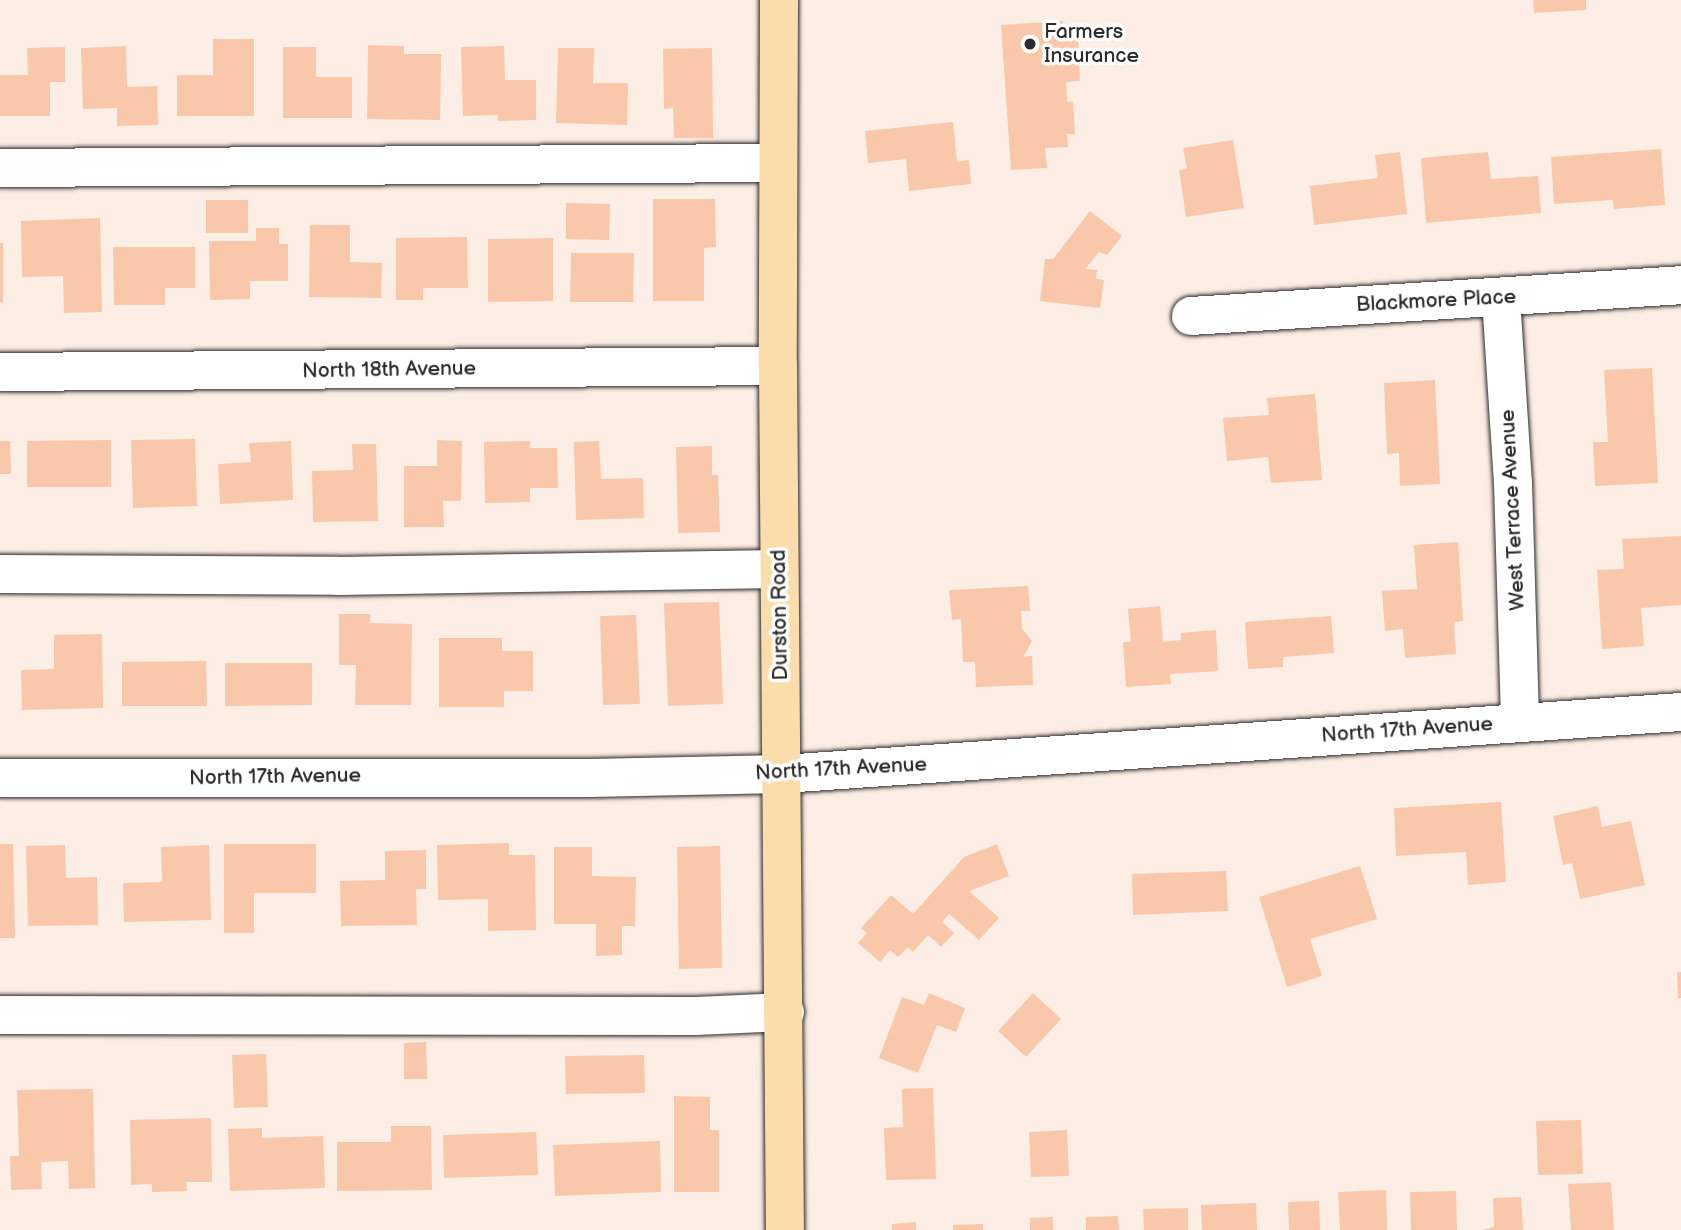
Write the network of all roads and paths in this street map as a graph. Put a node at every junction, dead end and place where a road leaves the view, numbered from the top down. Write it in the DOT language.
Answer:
graph roads {
  1 [pos="779,0"];
  2 [pos="778,163"];
  3 [pos="0,168"];
  4 [pos="1681,285"];
  5 [pos="1501,298"];
  6 [pos="1191,316"];
  7 [pos="778,366"];
  8 [pos="0,372"];
  9 [pos="779,569"];
  10 [pos="0,574"];
  11 [pos="1681,712"];
  12 [pos="1520,722"];
  13 [pos="783,774"];
  14 [pos="0,778"];
  15 [pos="785,1012"];
  16 [pos="0,1015"];
  17 [pos="785,1230"];
  1 -- 2 [label="main road, Durston Road"];
  2 -- 3 [label="street"];
  2 -- 7 [label="main road, Durston Road"];
  4 -- 5 [label="street, Blackmore Place"];
  5 -- 6 [label="street, Blackmore Place"];
  5 -- 12 [label="street, West Terrace Avenue"];
  7 -- 8 [label="street, North 18th Avenue"];
  7 -- 9 [label="main road, Durston Road"];
  9 -- 10 [label="street"];
  9 -- 13 [label="main road, Durston Road"];
  11 -- 12 [label="street, North 17th Avenue"];
  12 -- 13 [label="street, North 17th Avenue"];
  13 -- 14 [label="street, North 17th Avenue"];
  13 -- 15 [label="main road, Durston Road"];
  15 -- 16 [label="street"];
  15 -- 17 [label="main road, Durston Road"];
}
